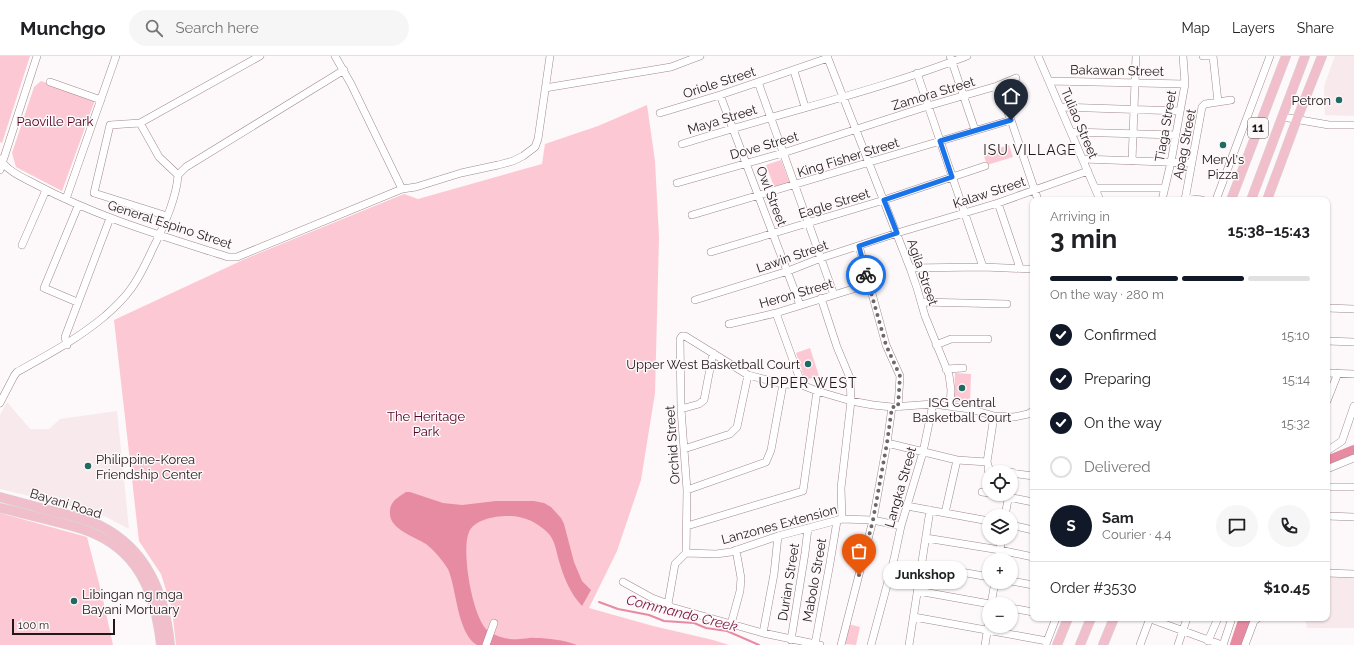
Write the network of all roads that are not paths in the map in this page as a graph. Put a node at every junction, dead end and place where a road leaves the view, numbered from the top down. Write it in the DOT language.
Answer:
graph roads {
  1 [pos="37,56"];
  2 [pos="116,56"];
  3 [pos="260,56"];
  4 [pos="334,56"];
  5 [pos="550,56"];
  6 [pos="700,56"];
  7 [pos="966,56"];
  8 [pos="1038,56"];
  9 [pos="1136,56"];
  10 [pos="1183,56"];
  11 [pos="1203,56"];
  12 [pos="1213,56"];
  13 [pos="1270,56"];
  14 [pos="1286,56"];
  15 [pos="1305,56"];
  16 [pos="1322,56"];
  17 [pos="828,57"];
  18 [pos="951,59"];
  19 [pos="344,70"];
  20 [pos="794,71"];
  21 [pos="917,73"];
  22 [pos="1016,78"];
  23 [pos="1049,81"];
  24 [pos="50,82"];
  25 [pos="758,82"];
  26 [pos="1135,82"];
  27 [pos="1184,84"];
  28 [pos="997,86"];
  29 [pos="545,88"];
  30 [pos="720,95"];
  31 [pos="964,96"];
  32 [pos="843,97"];
  33 [pos="101,100"];
  34 [pos="1231,100"];
  35 [pos="1218,102"];
  36 [pos="928,106"];
  37 [pos="805,107"];
  38 [pos="1060,107"];
  39 [pos="1134,109"];
  40 [pos="1180,111"];
  41 [pos="660,113"];
  42 [pos="770,117"];
  43 [pos="1283,117"];
  44 [pos="1011,120"];
  45 [pos="1297,120"];
  46 [pos="140,123"];
  47 [pos="1354,125"];
  48 [pos="733,128"];
  49 [pos="857,130"];
  50 [pos="975,130"];
  51 [pos="1071,132"];
  52 [pos="1134,134"];
  53 [pos="1176,135"];
  54 [pos="940,141"];
  55 [pos="682,144"];
  56 [pos="783,153"];
  57 [pos="1083,159"];
  58 [pos="1,160"];
  59 [pos="1132,161"];
  60 [pos="869,162"];
  61 [pos="1171,162"];
  62 [pos="746,163"];
  63 [pos="1192,163"];
  64 [pos="985,166"];
  65 [pos="0,170"];
  66 [pos="1088,171"];
  67 [pos="178,175"];
  68 [pos="952,177"];
  69 [pos="677,183"];
  70 [pos="794,185"];
  71 [pos="1095,188"];
  72 [pos="1165,188"];
  73 [pos="402,189"];
  74 [pos="46,190"];
  75 [pos="1034,190"];
  76 [pos="759,196"];
  77 [pos="1037,197"];
  78 [pos="1099,197"];
  79 [pos="1163,197"];
  80 [pos="1185,197"];
  81 [pos="1217,197"];
  82 [pos="1232,197"];
  83 [pos="1252,197"];
  84 [pos="1268,197"];
  85 [pos="66,199"];
  86 [pos="884,200"];
  87 [pos="998,202"];
  88 [pos="78,206"];
  89 [pos="964,213"];
  90 [pos="692,215"];
  91 [pos="167,216"];
  92 [pos="110,218"];
  93 [pos="808,224"];
  94 [pos="897,233"];
  95 [pos="773,234"];
  96 [pos="159,235"];
  97 [pos="22,245"];
  98 [pos="859,246"];
  99 [pos="711,252"];
  100 [pos="821,258"];
  101 [pos="983,267"];
  102 [pos="910,268"];
  103 [pos="1020,268"];
  104 [pos="1030,269"];
  105 [pos="788,271"];
  106 [pos="869,284"];
  107 [pos="834,294"];
  108 [pos="821,298"];
  109 [pos="695,300"];
  110 [pos="77,302"];
  111 [pos="921,302"];
  112 [pos="1007,304"];
  113 [pos="800,305"];
  114 [pos="1330,308"];
  115 [pos="1354,309"];
  116 [pos="776,313"];
  117 [pos="730,324"];
  118 [pos="988,338"];
  119 [pos="1330,341"];
  120 [pos="1354,342"];
  121 [pos="67,345"];
  122 [pos="936,345"];
  123 [pos="713,353"];
  124 [pos="963,368"];
  125 [pos="946,369"];
  126 [pos="1330,373"];
  127 [pos="1338,373"];
  128 [pos="748,374"];
  129 [pos="1354,374"];
  130 [pos="782,384"];
  131 [pos="802,385"];
  132 [pos="817,391"];
  133 [pos="1330,393"];
  134 [pos="851,401"];
  135 [pos="0,404"];
  136 [pos="933,404"];
  137 [pos="950,406"];
  138 [pos="1354,406"];
  139 [pos="895,407"];
  140 [pos="681,408"];
  141 [pos="1030,415"];
  142 [pos="994,416"];
  143 [pos="887,443"];
  144 [pos="1330,449"];
  145 [pos="684,450"];
  146 [pos="923,452"];
  147 [pos="1354,458"];
  148 [pos="957,460"];
  149 [pos="988,465"];
  150 [pos="982,466"];
  151 [pos="1330,468"];
  152 [pos="1018,473"];
  153 [pos="1030,475"];
  154 [pos="1330,487"];
  155 [pos="1354,487"];
  156 [pos="687,490"];
  157 [pos="0,497"];
  158 [pos="1018,498"];
  159 [pos="1030,501"];
  160 [pos="907,506"];
  161 [pos="0,508"];
  162 [pos="930,510"];
  163 [pos="945,513"];
  164 [pos="1330,516"];
  165 [pos="1354,517"];
  166 [pos="839,520"];
  167 [pos="873,520"];
  168 [pos="982,520"];
  169 [pos="687,526"];
  170 [pos="901,526"];
  171 [pos="1018,527"];
  172 [pos="808,528"];
  173 [pos="1030,529"];
  174 [pos="778,536"];
  175 [pos="926,538"];
  176 [pos="1001,545"];
  177 [pos="736,550"];
  178 [pos="1000,550"];
  179 [pos="686,553"];
  180 [pos="999,553"];
  181 [pos="1030,556"];
  182 [pos="922,565"];
  183 [pos="1330,573"];
  184 [pos="1354,574"];
  185 [pos="982,576"];
  186 [pos="623,582"];
  187 [pos="1018,582"];
  188 [pos="1030,584"];
  189 [pos="918,591"];
  190 [pos="982,602"];
  191 [pos="670,605"];
  192 [pos="1018,609"];
  193 [pos="1030,611"];
  194 [pos="914,617"];
  195 [pos="1055,621"];
  196 [pos="1067,621"];
  197 [pos="1090,621"];
  198 [pos="1113,621"];
  199 [pos="1148,621"];
  200 [pos="1157,621"];
  201 [pos="1186,621"];
  202 [pos="1217,621"];
  203 [pos="1230,621"];
  204 [pos="1254,621"];
  205 [pos="494,623"];
  206 [pos="731,624"];
  207 [pos="982,628"];
  208 [pos="1182,631"];
  209 [pos="763,633"];
  210 [pos="986,633"];
  211 [pos="1004,633"];
  212 [pos="164,634"];
  213 [pos="791,640"];
  214 [pos="1208,641"];
  215 [pos="1047,643"];
  216 [pos="161,645"];
  217 [pos="170,645"];
  218 [pos="486,645"];
  219 [pos="818,645"];
  220 [pos="841,645"];
  221 [pos="871,645"];
  222 [pos="909,645"];
  223 [pos="985,645"];
  224 [pos="1057,645"];
  225 [pos="1080,645"];
  226 [pos="1103,645"];
  227 [pos="1140,645"];
  228 [pos="1178,645"];
  229 [pos="1222,645"];
  230 [pos="1245,645"];
  1 -- 58 [label="street"];
  2 -- 33 [label="street"];
  3 -- 46 [label="street"];
  4 -- 19 [label="street"];
  5 -- 29 [label="street, General Espino Street"];
  6 -- 29 [label="street"];
  7 -- 18 [label="street, Maya Street"];
  8 -- 23 [label="street, Tuliao Street"];
  9 -- 26 [label="street"];
  10 -- 27 [label="street, Tiaga Street"];
  11 -- 12 [label="street"];
  12 -- 35 [label="street"];
  13 -- 81 [label="street"];
  14 -- 82 [label="main road, 11"];
  15 -- 43 [label="main road, 11"];
  16 -- 45 [label="main road"];
  17 -- 20 [label="street, Oriole Street"];
  17 -- 32 [label="street, Agila Street"];
  18 -- 21 [label="street, Maya Street"];
  18 -- 31 [label="street"];
  19 -- 67 [label="street"];
  19 -- 73 [label="street"];
  20 -- 25 [label="street, Oriole Street"];
  20 -- 37 [label="street"];
  21 -- 32 [label="street, Maya Street"];
  21 -- 36 [label="street"];
  22 -- 28 [label="street, Zamora Street"];
  23 -- 26 [label="street, Bakawan Street"];
  23 -- 38 [label="street, Tuliao Street"];
  24 -- 33 [label="street"];
  25 -- 30 [label="street, Oriole Street"];
  25 -- 42 [label="street, Maya Street"];
  26 -- 27 [label="street, Bakawan Street"];
  26 -- 39 [label="street"];
  27 -- 40 [label="street, Tiaga Street"];
  28 -- 31 [label="street, Zamora Street"];
  28 -- 44 [label="street"];
  29 -- 73 [label="street, General Espino Street"];
  30 -- 41 [label="street, Oriole Street"];
  30 -- 48 [label="street, Owl Street"];
  31 -- 36 [label="street, Zamora Street"];
  31 -- 50 [label="street"];
  32 -- 37 [label="street, Maya Street"];
  32 -- 49 [label="street, Agila Street"];
  33 -- 85 [label="street"];
  34 -- 35 [label="street"];
  35 -- 63 [label="street, Apag Street"];
  36 -- 49 [label="street, Zamora Street"];
  36 -- 54 [label="street"];
  37 -- 42 [label="street, Maya Street"];
  38 -- 39 [label="street"];
  38 -- 51 [label="street, Tuliao Street"];
  39 -- 40 [label="street"];
  39 -- 52 [label="street"];
  40 -- 53 [label="street, Tiaga Street"];
  42 -- 48 [label="street, Maya Street"];
  42 -- 56 [label="street, Maya Street"];
  43 -- 45 [label="street"];
  43 -- 83 [label="main road, 11"];
  44 -- 50 [label="street, King Fisher Street"];
  44 -- 75 [label="street"];
  45 -- 47 [label="street"];
  45 -- 84 [label="main road"];
  46 -- 67 [label="street"];
  46 -- 91 [label="street"];
  48 -- 55 [label="street, Maya Street"];
  48 -- 62 [label="street, Owl Street"];
  49 -- 56 [label="street, Dove Street"];
  49 -- 60 [label="street, Agila Street"];
  50 -- 54 [label="street, King Fisher Street"];
  51 -- 52 [label="street"];
  51 -- 57 [label="street, Tuliao Street"];
  52 -- 53 [label="street"];
  52 -- 59 [label="street"];
  53 -- 61 [label="street, Tiaga Street"];
  54 -- 60 [label="street, King Fisher Street"];
  54 -- 68 [label="street"];
  56 -- 62 [label="street, Dove Street"];
  56 -- 70 [label="street, Maya Street"];
  57 -- 59 [label="street"];
  57 -- 66 [label="street, Tuliao Street"];
  58 -- 65 [label="street"];
  58 -- 74 [label="street, General Espino Street"];
  59 -- 61 [label="street"];
  60 -- 70 [label="street, King Fisher Street"];
  60 -- 86 [label="street, Agila Street"];
  61 -- 63 [label="street"];
  61 -- 72 [label="street, Tiaga Street"];
  62 -- 69 [label="street, Dove Street"];
  62 -- 76 [label="street, Owl Street"];
  63 -- 80 [label="street, Apag Street"];
  64 -- 68 [label="street, Eagle Street"];
  66 -- 71 [label="street, Tuliao Street"];
  66 -- 75 [label="street, Kalaw Street"];
  67 -- 91 [label="street"];
  68 -- 86 [label="street, Eagle Street"];
  68 -- 89 [label="street"];
  70 -- 76 [label="street, King Fisher Street"];
  70 -- 93 [label="street, Maya Street"];
  71 -- 72 [label="street"];
  71 -- 78 [label="street, Tuliao Street"];
  72 -- 79 [label="street, Tiaga Street"];
  73 -- 96 [label="street, General Espino Street"];
  74 -- 85 [label="street, General Espino Street"];
  74 -- 97 [label="street"];
  75 -- 77 [label="street"];
  75 -- 87 [label="street, Kalaw Street"];
  76 -- 90 [label="street, King Fisher Street"];
  76 -- 95 [label="street, Owl Street"];
  85 -- 88 [label="street, General Espino Street"];
  86 -- 93 [label="street, Eagle Street"];
  86 -- 94 [label="street, Agila Street"];
  87 -- 89 [label="street, Kalaw Street"];
  87 -- 103 [label="street"];
  88 -- 92 [label="street, General Espino Street"];
  88 -- 110 [label="street"];
  89 -- 94 [label="street, Kalaw Street"];
  89 -- 101 [label="street"];
  91 -- 96 [label="street"];
  92 -- 96 [label="street, General Espino Street"];
  92 -- 110 [label="street"];
  93 -- 95 [label="street, Eagle Street"];
  93 -- 100 [label="street, Maya Street"];
  94 -- 98 [label="street, Lawin Street"];
  94 -- 102 [label="street, Agila Street"];
  95 -- 99 [label="street, Eagle Street"];
  95 -- 105 [label="street, Owl Street"];
  96 -- 121 [label="street"];
  98 -- 100 [label="street, Lawin Street"];
  98 -- 106 [label="street"];
  100 -- 105 [label="street, Lawin Street"];
  100 -- 107 [label="street, Maya Street"];
  101 -- 102 [label="street"];
  101 -- 103 [label="street"];
  102 -- 111 [label="street, Agila Street"];
  103 -- 104 [label="street"];
  105 -- 109 [label="street, Lawin Street"];
  105 -- 113 [label="street, Owl Street"];
  106 -- 107 [label="street, Heron Street"];
  106 -- 139 [label="street"];
  107 -- 108 [label="street, Heron Street"];
  108 -- 113 [label="street, Heron Street"];
  108 -- 134 [label="street, Mabolo Street"];
  110 -- 121 [label="street"];
  111 -- 112 [label="street"];
  111 -- 122 [label="street, Agila Street"];
  113 -- 116 [label="street, Heron Street"];
  114 -- 115 [label="street"];
  116 -- 117 [label="street, Heron Street"];
  116 -- 131 [label="street"];
  118 -- 122 [label="street"];
  119 -- 120 [label="street"];
  121 -- 135 [label="street"];
  122 -- 125 [label="street, Agila Street"];
  123 -- 128 [label="street"];
  123 -- 140 [label="street"];
  123 -- 140 [label="street, Orchid Street"];
  124 -- 125 [label="street"];
  125 -- 137 [label="street, Agila Street"];
  126 -- 127 [label="street"];
  127 -- 129 [label="street"];
  127 -- 133 [label="street"];
  128 -- 130 [label="street"];
  128 -- 145 [label="street"];
  130 -- 131 [label="street"];
  130 -- 156 [label="street"];
  131 -- 132 [label="street"];
  132 -- 134 [label="street"];
  132 -- 169 [label="street"];
  134 -- 139 [label="street"];
  134 -- 166 [label="street, Mabolo Street"];
  136 -- 137 [label="street"];
  136 -- 139 [label="street"];
  136 -- 146 [label="street, Langka Street"];
  137 -- 142 [label="street"];
  138 -- 144 [label="street"];
  139 -- 143 [label="street"];
  140 -- 145 [label="street, Orchid Street"];
  141 -- 142 [label="street"];
  142 -- 149 [label="street"];
  143 -- 146 [label="street"];
  143 -- 167 [label="street"];
  145 -- 156 [label="street, Orchid Street"];
  146 -- 148 [label="street"];
  146 -- 160 [label="street, Langka Street"];
  147 -- 151 [label="street"];
  148 -- 150 [label="street"];
  148 -- 163 [label="street"];
  152 -- 153 [label="street"];
  154 -- 155 [label="street"];
  156 -- 169 [label="street, Orchid Street"];
  157 -- 212 [label="main road, Bayani Road"];
  158 -- 159 [label="street"];
  160 -- 162 [label="street"];
  160 -- 170 [label="street, Langka Street"];
  161 -- 212 [label="main road, Bayani Road"];
  162 -- 163 [label="street"];
  162 -- 175 [label="street"];
  163 -- 168 [label="street"];
  164 -- 165 [label="street"];
  166 -- 167 [label="street, Lanzones Extension"];
  166 -- 172 [label="street, Lanzones Extension"];
  166 -- 219 [label="street, Mabolo Street"];
  167 -- 170 [label="street, Lanzones Extension"];
  167 -- 220 [label="street"];
  169 -- 179 [label="street, Orchid Street"];
  170 -- 221 [label="street, Langka Street"];
  171 -- 173 [label="street"];
  172 -- 174 [label="street, Lanzones Extension"];
  172 -- 213 [label="street, Durian Street"];
  174 -- 177 [label="street, Lanzones Extension"];
  174 -- 209 [label="street"];
  175 -- 178 [label="street"];
  175 -- 182 [label="street"];
  176 -- 178 [label="street"];
  177 -- 179 [label="street, Lanzones Extension"];
  177 -- 206 [label="street"];
  178 -- 180 [label="street"];
  178 -- 181 [label="street"];
  179 -- 191 [label="street"];
  182 -- 185 [label="street"];
  182 -- 189 [label="street"];
  183 -- 184 [label="street"];
  186 -- 191 [label="street"];
  187 -- 188 [label="street"];
  189 -- 190 [label="street"];
  189 -- 194 [label="street"];
  191 -- 206 [label="street"];
  192 -- 193 [label="street"];
  194 -- 207 [label="street"];
  194 -- 222 [label="street"];
  195 -- 215 [label="street"];
  196 -- 224 [label="main road"];
  197 -- 225 [label="main road"];
  198 -- 226 [label="main road"];
  199 -- 227 [label="street"];
  200 -- 208 [label="street"];
  201 -- 208 [label="street"];
  202 -- 214 [label="street"];
  203 -- 229 [label="street"];
  204 -- 230 [label="street"];
  205 -- 218 [label="street"];
  206 -- 209 [label="street"];
  208 -- 214 [label="street"];
  208 -- 228 [label="street"];
  209 -- 213 [label="street"];
  210 -- 223 [label="street"];
  211 -- 215 [label="street"];
  212 -- 216 [label="main road, Bayani Road"];
  212 -- 217 [label="main road, Bayani Road"];
  213 -- 219 [label="street"];
  214 -- 229 [label="street"];
}
